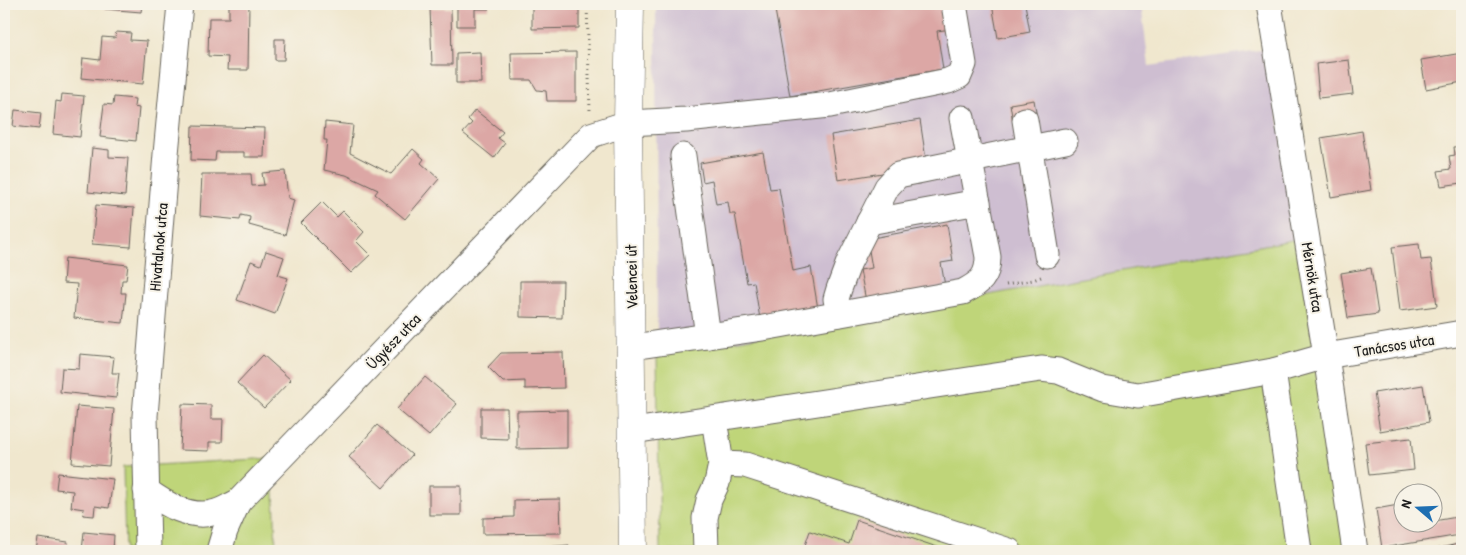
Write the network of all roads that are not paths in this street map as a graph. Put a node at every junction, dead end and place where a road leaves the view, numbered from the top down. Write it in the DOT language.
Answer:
graph roads {
  1 [pos="180,4"];
  2 [pos="630,4"];
  3 [pos="954,4"];
  4 [pos="1269,4"];
  5 [pos="962,118"];
  6 [pos="1024,120"];
  7 [pos="628,124"];
  8 [pos="1065,141"];
  9 [pos="1029,148"];
  10 [pos="683,156"];
  11 [pos="971,160"];
  12 [pos="978,202"];
  13 [pos="869,222"];
  14 [pos="1047,256"];
  15 [pos="840,314"];
  16 [pos="1462,333"];
  17 [pos="708,336"];
  18 [pos="632,347"];
  19 [pos="1326,356"];
  20 [pos="1273,371"];
  21 [pos="714,419"];
  22 [pos="633,431"];
  23 [pos="721,464"];
  24 [pos="146,490"];
  25 [pos="238,502"];
  26 [pos="148,551"];
  27 [pos="219,551"];
  28 [pos="633,551"];
  29 [pos="706,551"];
  30 [pos="1009,551"];
  31 [pos="1299,551"];
  32 [pos="1354,551"];
  1 -- 24 [label="street, Hivatalnok utca"];
  2 -- 7 [label="main road, Velencei út"];
  3 -- 7 [label="street, Ügyész utca"];
  4 -- 19 [label="street, Mérnök utca"];
  5 -- 11 [label="street"];
  6 -- 9 [label="street"];
  7 -- 18 [label="main road, Velencei út"];
  7 -- 25 [label="street, Ügyész utca"];
  8 -- 9 [label="street"];
  9 -- 11 [label="street"];
  9 -- 14 [label="street"];
  10 -- 17 [label="street"];
  11 -- 12 [label="street"];
  11 -- 13 [label="street"];
  12 -- 13 [label="street"];
  12 -- 15 [label="street"];
  13 -- 15 [label="street"];
  15 -- 17 [label="street"];
  16 -- 19 [label="street, Tanácsos utca"];
  17 -- 18 [label="street"];
  18 -- 22 [label="main road, Velencei út"];
  19 -- 20 [label="street, Tanácsos utca"];
  19 -- 32 [label="street, Mérnök utca"];
  20 -- 21 [label="street, Tanácsos utca"];
  20 -- 31 [label="street"];
  21 -- 22 [label="street, Tanácsos utca"];
  21 -- 23 [label="street"];
  22 -- 28 [label="main road, Velencei út"];
  23 -- 29 [label="street"];
  23 -- 30 [label="street"];
  24 -- 25 [label="street, Ügyész utca"];
  24 -- 26 [label="street, Hivatalnok utca"];
  25 -- 27 [label="street"];
}
